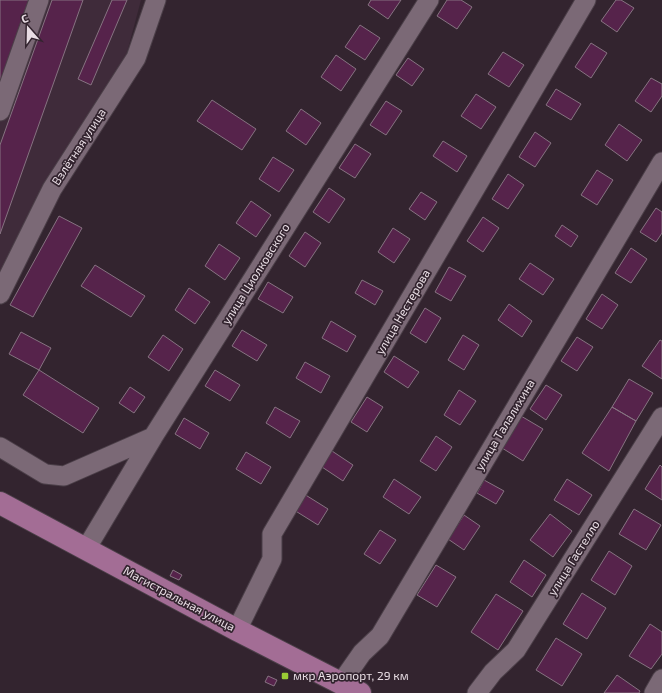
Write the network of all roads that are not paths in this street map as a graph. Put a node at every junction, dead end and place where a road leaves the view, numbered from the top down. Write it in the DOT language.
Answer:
graph roads {
  1 [pos="39,0"];
  2 [pos="156,0"];
  3 [pos="429,0"];
  4 [pos="586,0"];
  5 [pos="0,111"];
  6 [pos="662,162"];
  7 [pos="0,294"];
  8 [pos="662,417"];
  9 [pos="153,437"];
  10 [pos="0,447"];
  11 [pos="0,503"];
  12 [pos="86,549"];
  13 [pos="237,630"];
  14 [pos="662,679"];
  15 [pos="350,688"];
  16 [pos="477,693"];
  17 [pos="654,693"];
  1 -- 5 [label="street"];
  2 -- 7 [label="street, Взлётная улица"];
  3 -- 9 [label="street, улица Циолковского"];
  4 -- 13 [label="street, улица Нестерова"];
  6 -- 15 [label="street, улица Талалихина"];
  8 -- 16 [label="street, улица Гастелло"];
  9 -- 10 [label="street"];
  9 -- 12 [label="street, улица Циолковского"];
  11 -- 12 [label="main road, Магистральная улица"];
  12 -- 13 [label="main road, Магистральная улица"];
  13 -- 15 [label="main road, Магистральная улица"];
  14 -- 17 [label="street"];
}
